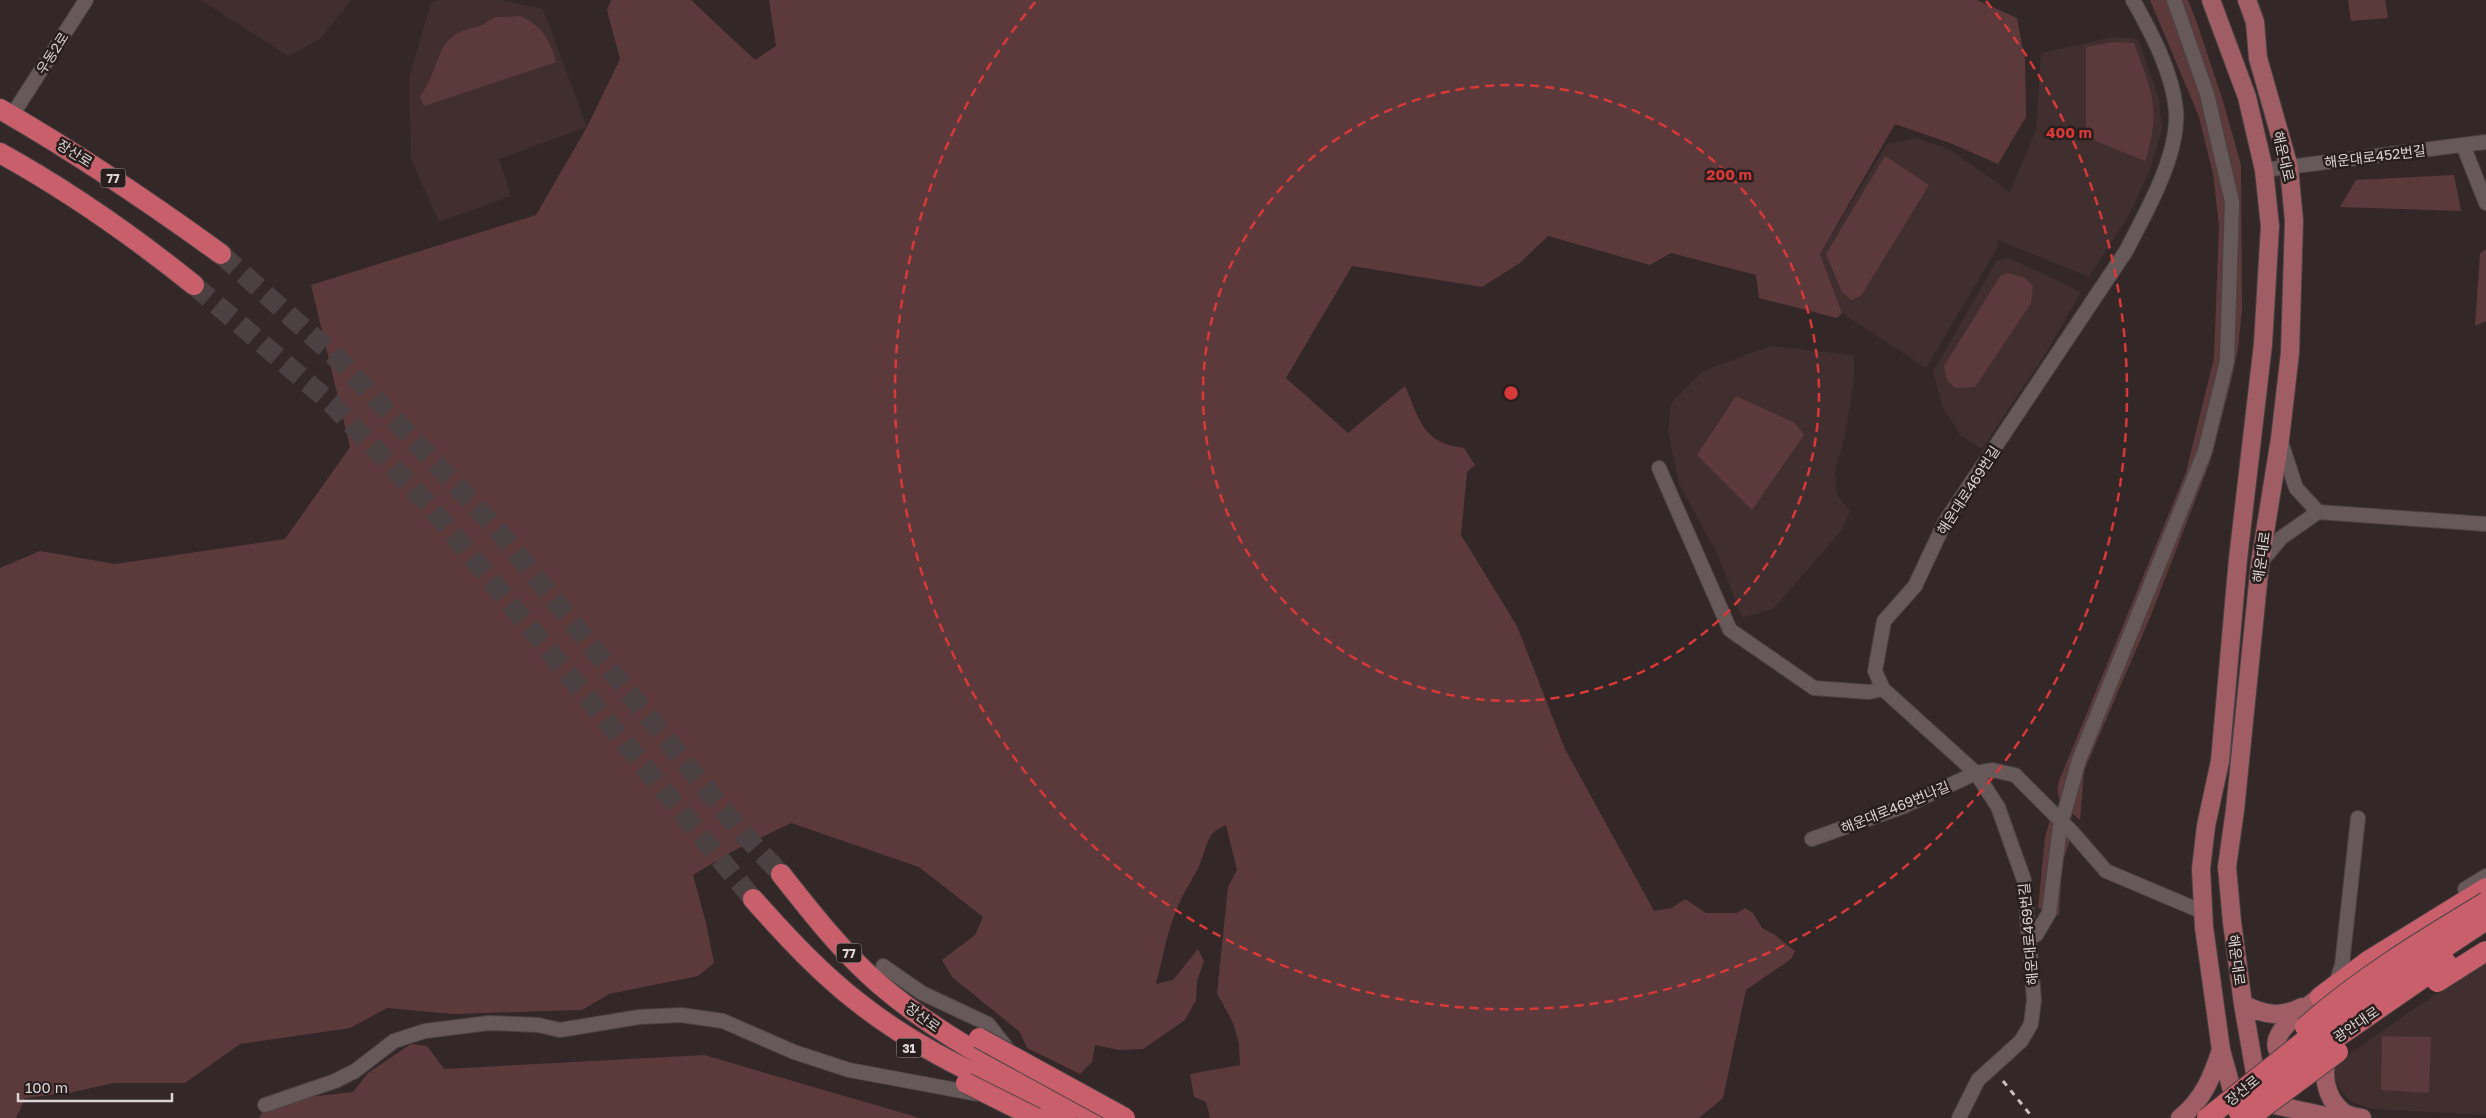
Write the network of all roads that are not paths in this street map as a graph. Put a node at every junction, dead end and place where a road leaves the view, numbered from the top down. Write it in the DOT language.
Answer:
graph roads {
  1 [pos="86,0"];
  2 [pos="2133,0"];
  3 [pos="2174,0"];
  4 [pos="2211,0"];
  5 [pos="2247,0"];
  6 [pos="9,108"];
  7 [pos="2486,142"];
  8 [pos="2463,145"];
  9 [pos="0,152"];
  10 [pos="2289,167"];
  11 [pos="2264,170"];
  12 [pos="2486,203"];
  13 [pos="221,254"];
  14 [pos="194,285"];
  15 [pos="2280,439"];
  16 [pos="1659,468"];
  17 [pos="2318,512"];
  18 [pos="2486,524"];
  19 [pos="2260,563"];
  20 [pos="1883,689"];
  21 [pos="1976,773"];
  22 [pos="2358,818"];
  23 [pos="1812,839"];
  24 [pos="781,874"];
  25 [pos="2486,876"];
  26 [pos="2486,888"];
  27 [pos="754,899"];
  28 [pos="2486,902"];
  29 [pos="2203,912"];
  30 [pos="2486,920"];
  31 [pos="2486,925"];
  32 [pos="2036,935"];
  33 [pos="2483,944"];
  34 [pos="2449,949"];
  35 [pos="883,966"];
  36 [pos="2436,974"];
  37 [pos="2338,977"];
  38 [pos="2320,997"];
  39 [pos="859,1004"];
  40 [pos="2243,1004"];
  41 [pos="2378,1017"];
  42 [pos="928,1022"];
  43 [pos="2222,1050"];
  44 [pos="2329,1052"];
  45 [pos="2277,1061"];
  46 [pos="1968,1100"];
  47 [pos="265,1105"];
  48 [pos="1068,1110"];
  49 [pos="2258,1113"];
  50 [pos="1036,1118"];
  51 [pos="1049,1118"];
  52 [pos="1099,1118"];
  53 [pos="1114,1118"];
  54 [pos="1125,1118"];
  55 [pos="1959,1118"];
  56 [pos="1970,1118"];
  57 [pos="2180,1118"];
  58 [pos="2207,1118"];
  59 [pos="2228,1118"];
  60 [pos="2240,1118"];
  61 [pos="2335,1118"];
  62 [pos="2362,1118"];
  1 -- 6 [label="street, 우동2로"];
  2 -- 20 [label="street, 해운대로469번길"];
  3 -- 32 [label="street"];
  4 -- 11 [label="main road, 해운대로"];
  5 -- 10 [label="main road, 해운대로"];
  6 -- 13 [label="highway, 장산로 / 77"];
  7 -- 8 [label="street, 해운대로452번길"];
  8 -- 10 [label="street, 해운대로452번길"];
  8 -- 12 [label="street"];
  9 -- 14 [label="highway"];
  10 -- 11 [label="street, 해운대로452번길"];
  10 -- 15 [label="main road, 해운대로"];
  11 -- 29 [label="main road, 해운대로"];
  15 -- 17 [label="street"];
  15 -- 19 [label="main road, 해운대로"];
  16 -- 20 [label="street"];
  17 -- 18 [label="street"];
  17 -- 19 [label="street"];
  19 -- 40 [label="main road, 해운대로"];
  20 -- 21 [label="street, 해운대로469번길"];
  21 -- 23 [label="street, 해운대로469번나길"];
  21 -- 29 [label="street"];
  21 -- 46 [label="street, 해운대로469번길"];
  22 -- 37 [label="street"];
  24 -- 42 [label="highway, 장산로 / 77"];
  25 -- 37 [label="street"];
  26 -- 38 [label="highway"];
  27 -- 39 [label="highway, 장산로 / 77"];
  28 -- 45 [label="highway, bridge"];
  29 -- 43 [label="main road, 해운대로"];
  30 -- 45 [label="highway, 광안대로, bridge"];
  31 -- 34 [label="main road"];
  33 -- 36 [label="highway"];
  33 -- 49 [label="highway, bridge"];
  33 -- 59 [label="highway, 광안대로, bridge"];
  34 -- 36 [label="main road"];
  34 -- 41 [label="main road"];
  35 -- 53 [label="street"];
  36 -- 41 [label="main road"];
  37 -- 38 [label="street"];
  38 -- 40 [label="main road"];
  38 -- 44 [label="main road"];
  39 -- 48 [label="highway, 장산로"];
  39 -- 50 [label="highway, 31, bridge"];
  40 -- 49 [label="main road, 해운대로"];
  41 -- 44 [label="main road"];
  42 -- 48 [label="highway, 장산로 / 77"];
  42 -- 54 [label="highway, bridge"];
  43 -- 57 [label="main road"];
  43 -- 60 [label="main road, 해운대로"];
  44 -- 49 [label="main road"];
  44 -- 62 [label="main road"];
  45 -- 58 [label="highway, 장산로, bridge"];
  46 -- 55 [label="street, 해운대로469번길"];
  46 -- 56 [label="street"];
  47 -- 51 [label="street"];
  48 -- 52 [label="highway, 장산로"];
  49 -- 61 [label="main road"];
}
